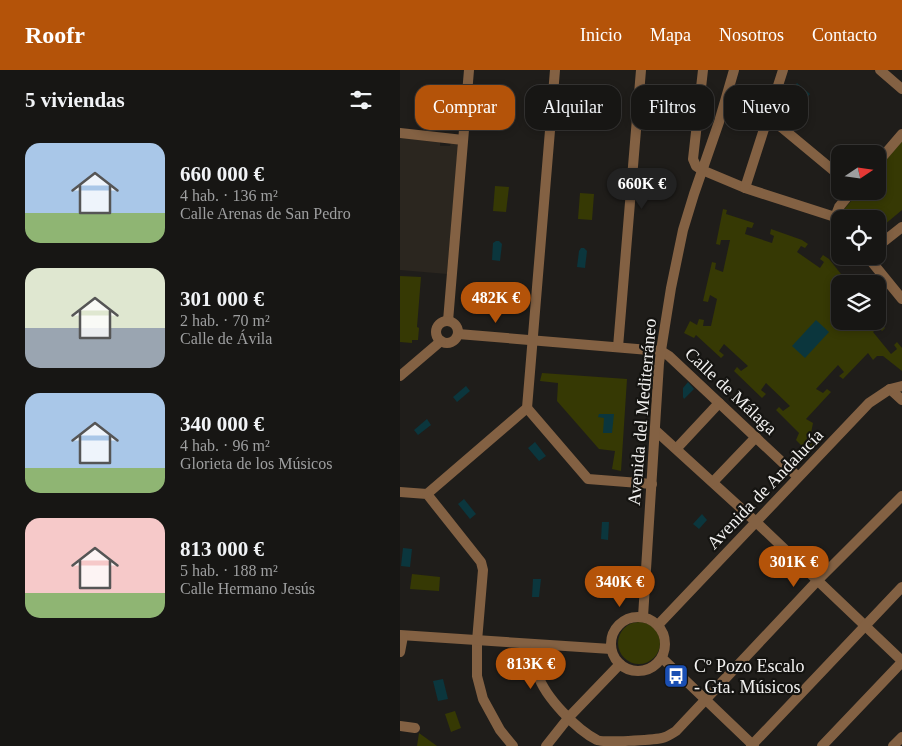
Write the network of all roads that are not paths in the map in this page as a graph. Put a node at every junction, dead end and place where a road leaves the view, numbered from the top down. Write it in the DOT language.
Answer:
graph roads {
  1 [pos="469,70"];
  2 [pos="555,70"];
  3 [pos="641,70"];
  4 [pos="704,70"];
  5 [pos="734,70"];
  6 [pos="783,70"];
  7 [pos="880,70"];
  8 [pos="778,85"];
  9 [pos="902,90"];
  10 [pos="763,130"];
  11 [pos="785,130"];
  12 [pos="400,132"];
  13 [pos="902,134"];
  14 [pos="463,140"];
  15 [pos="886,153"];
  16 [pos="831,169"];
  17 [pos="702,170"];
  18 [pos="745,188"];
  19 [pos="831,218"];
  20 [pos="902,227"];
  21 [pos="886,240"];
  22 [pos="874,265"];
  23 [pos="902,299"];
  24 [pos="448,321"];
  25 [pos="458,334"];
  26 [pos="532,340"];
  27 [pos="440,341"];
  28 [pos="618,347"];
  29 [pos="662,351"];
  30 [pos="400,376"];
  31 [pos="902,386"];
  32 [pos="890,389"];
  33 [pos="902,400"];
  34 [pos="719,403"];
  35 [pos="527,408"];
  36 [pos="655,430"];
  37 [pos="756,437"];
  38 [pos="676,448"];
  39 [pos="798,478"];
  40 [pos="713,482"];
  41 [pos="652,484"];
  42 [pos="400,492"];
  43 [pos="427,494"];
  44 [pos="902,496"];
  45 [pos="756,522"];
  46 [pos="818,580"];
  47 [pos="902,587"];
  48 [pos="643,617"];
  49 [pos="658,625"];
  50 [pos="865,626"];
  51 [pos="401,636"];
  52 [pos="476,641"];
  53 [pos="536,645"];
  54 [pos="611,649"];
  55 [pos="400,652"];
  56 [pos="662,658"];
  57 [pos="902,661"];
  58 [pos="620,664"];
  59 [pos="705,699"];
  60 [pos="569,717"];
  61 [pos="400,726"];
  62 [pos="415,728"];
  63 [pos="902,737"];
  64 [pos="752,745"];
  65 [pos="513,746"];
  66 [pos="546,746"];
  67 [pos="822,746"];
  68 [pos="893,746"];
  1 -- 14 [label="street"];
  2 -- 26 [label="street"];
  3 -- 28 [label="street"];
  4 -- 17 [label="street"];
  5 -- 17 [label="street, Avenida del Mediterráneo"];
  6 -- 8 [label="street"];
  7 -- 9 [label="street"];
  10 -- 18 [label="street"];
  11 -- 16 [label="street"];
  12 -- 14 [label="street"];
  13 -- 15 [label="street"];
  14 -- 24 [label="street"];
  17 -- 18 [label="street"];
  17 -- 29 [label="street, Avenida del Mediterráneo"];
  18 -- 19 [label="street"];
  20 -- 21 [label="street"];
  22 -- 23 [label="street"];
  24 -- 25 [label="street"];
  24 -- 27 [label="street"];
  25 -- 26 [label="street"];
  25 -- 27 [label="street"];
  26 -- 28 [label="street"];
  26 -- 35 [label="street"];
  27 -- 30 [label="street"];
  28 -- 29 [label="street"];
  29 -- 34 [label="street, Calle de Málaga"];
  29 -- 36 [label="street, Avenida del Mediterráneo"];
  31 -- 32 [label="street, Avenida de Andalucía"];
  32 -- 33 [label="street"];
  32 -- 39 [label="street, Avenida de Andalucía"];
  34 -- 37 [label="street, Calle de Málaga"];
  34 -- 38 [label="street"];
  35 -- 41 [label="street"];
  35 -- 43 [label="street"];
  36 -- 38 [label="street"];
  36 -- 41 [label="street, Avenida del Mediterráneo"];
  37 -- 39 [label="street, Calle de Málaga"];
  37 -- 40 [label="street"];
  38 -- 40 [label="street"];
  39 -- 45 [label="street, Avenida de Andalucía"];
  40 -- 45 [label="street"];
  41 -- 48 [label="street, Avenida del Mediterráneo"];
  42 -- 43 [label="street"];
  43 -- 52 [label="street"];
  44 -- 46 [label="street"];
  45 -- 46 [label="street"];
  45 -- 49 [label="street, Avenida de Andalucía"];
  46 -- 50 [label="street"];
  46 -- 59 [label="street"];
  47 -- 50 [label="street"];
  48 -- 49 [label="street"];
  48 -- 54 [label="street"];
  49 -- 56 [label="street"];
  50 -- 57 [label="street"];
  50 -- 64 [label="street"];
  51 -- 52 [label="street"];
  51 -- 55 [label="street"];
  52 -- 53 [label="street"];
  52 -- 65 [label="street"];
  53 -- 54 [label="street"];
  53 -- 60 [label="street"];
  54 -- 58 [label="street"];
  56 -- 58 [label="street"];
  56 -- 59 [label="street"];
  57 -- 67 [label="street"];
  58 -- 60 [label="street"];
  59 -- 60 [label="street"];
  59 -- 64 [label="street"];
  60 -- 66 [label="street"];
  61 -- 62 [label="street"];
  63 -- 68 [label="street"];
}
